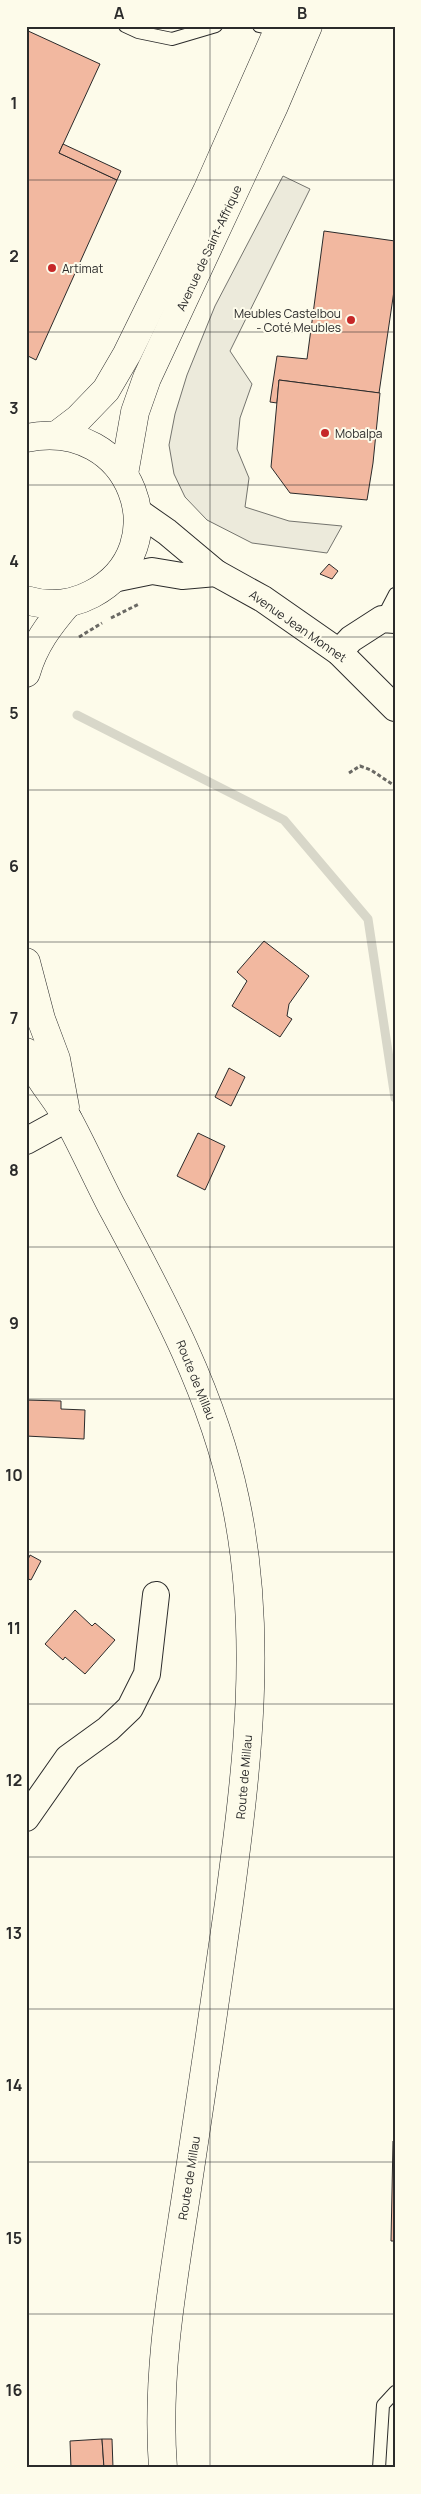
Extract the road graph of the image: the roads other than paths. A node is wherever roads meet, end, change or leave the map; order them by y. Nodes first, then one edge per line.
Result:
1 (125, 26) edge
2 (216, 26) edge
3 (308, 26) edge
4 (272, 28) edge
5 (57, 435) junction
6 (26, 438) edge
7 (124, 474) junction
8 (136, 511) junction
9 (216, 573) junction
10 (113, 579) junction
11 (395, 594) edge
12 (26, 600) edge
13 (68, 603) junction
14 (388, 619) edge
15 (339, 652) junction
16 (26, 673) edge
17 (395, 708) edge
18 (26, 962) edge
19 (26, 1052) edge
20 (68, 1118) junction
21 (26, 1141) edge
22 (156, 1595) dead end
23 (26, 1818) edge
24 (395, 2392) edge
25 (163, 2468) edge
26 (379, 2468) edge

1 - 2 lane
3 - 7 main road, Avenue de Saint-Affrique
4 - 5 main road, Avenue de Saint-Affrique
5 - 6 main road
5 - 7 main road
7 - 8 main road
8 - 9 street, Avenue Jean Monnet
8 - 10 main road
9 - 10 street
9 - 15 street, Avenue Jean Monnet
10 - 13 main road
11 - 14 lane
12 - 13 main road
13 - 16 main road
14 - 15 street
15 - 17 street, Avenue Jean Monnet
18 - 20 main road, Route de Millau
19 - 20 main road, Route de Millau
20 - 21 street
20 - 25 main road, Route de Millau
22 - 23 street
24 - 26 lane

